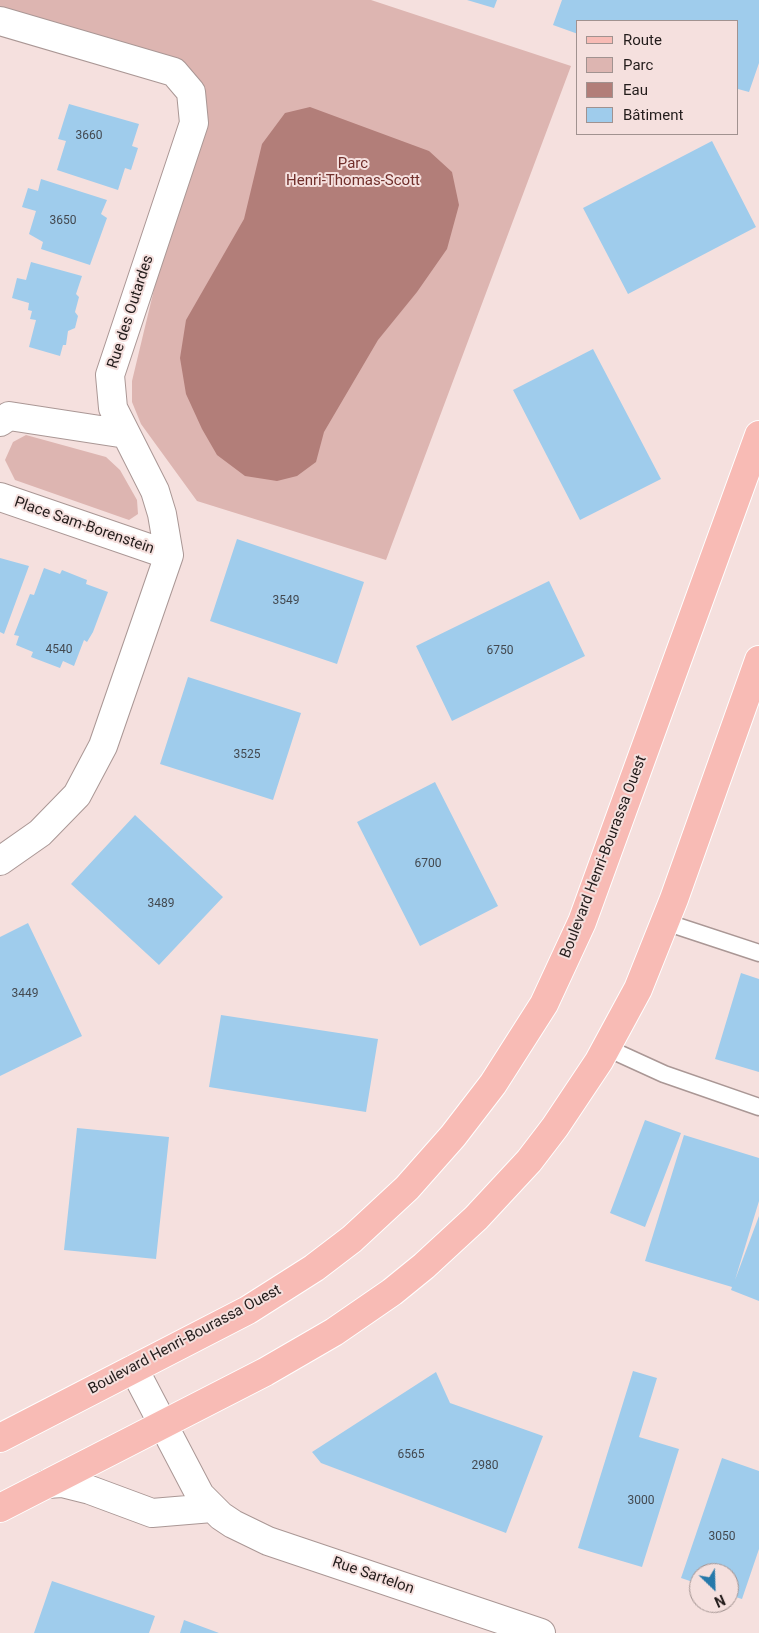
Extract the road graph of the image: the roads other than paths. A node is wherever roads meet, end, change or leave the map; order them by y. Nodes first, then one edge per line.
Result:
1 (0, 21) edge
2 (0, 422) edge
3 (126, 434) junction
4 (759, 435) edge
5 (0, 497) edge
6 (169, 555) junction
7 (759, 660) edge
8 (0, 861) edge
9 (665, 922) junction
10 (759, 953) edge
11 (607, 1048) junction
12 (759, 1107) edge
13 (134, 1369) junction
14 (164, 1425) junction
15 (0, 1438) edge
16 (47, 1484) junction
17 (0, 1508) edge
18 (212, 1508) junction
19 (541, 1633) edge

1 - 3 street, Rue des Outardes
2 - 3 street
3 - 6 street, Rue des Outardes
4 - 13 main road, Boulevard Henri-Bourassa Ouest
5 - 6 street, Place Sam-Borenstein
6 - 8 street, Rue des Outardes
7 - 9 main road
9 - 10 lane
9 - 11 main road
11 - 12 lane
11 - 14 main road
13 - 14 street, Rue Sartelon
13 - 15 main road, Boulevard Henri-Bourassa Ouest
14 - 16 main road
14 - 18 street, Rue Sartelon
16 - 17 main road
16 - 18 street
18 - 19 street, Rue Sartelon

